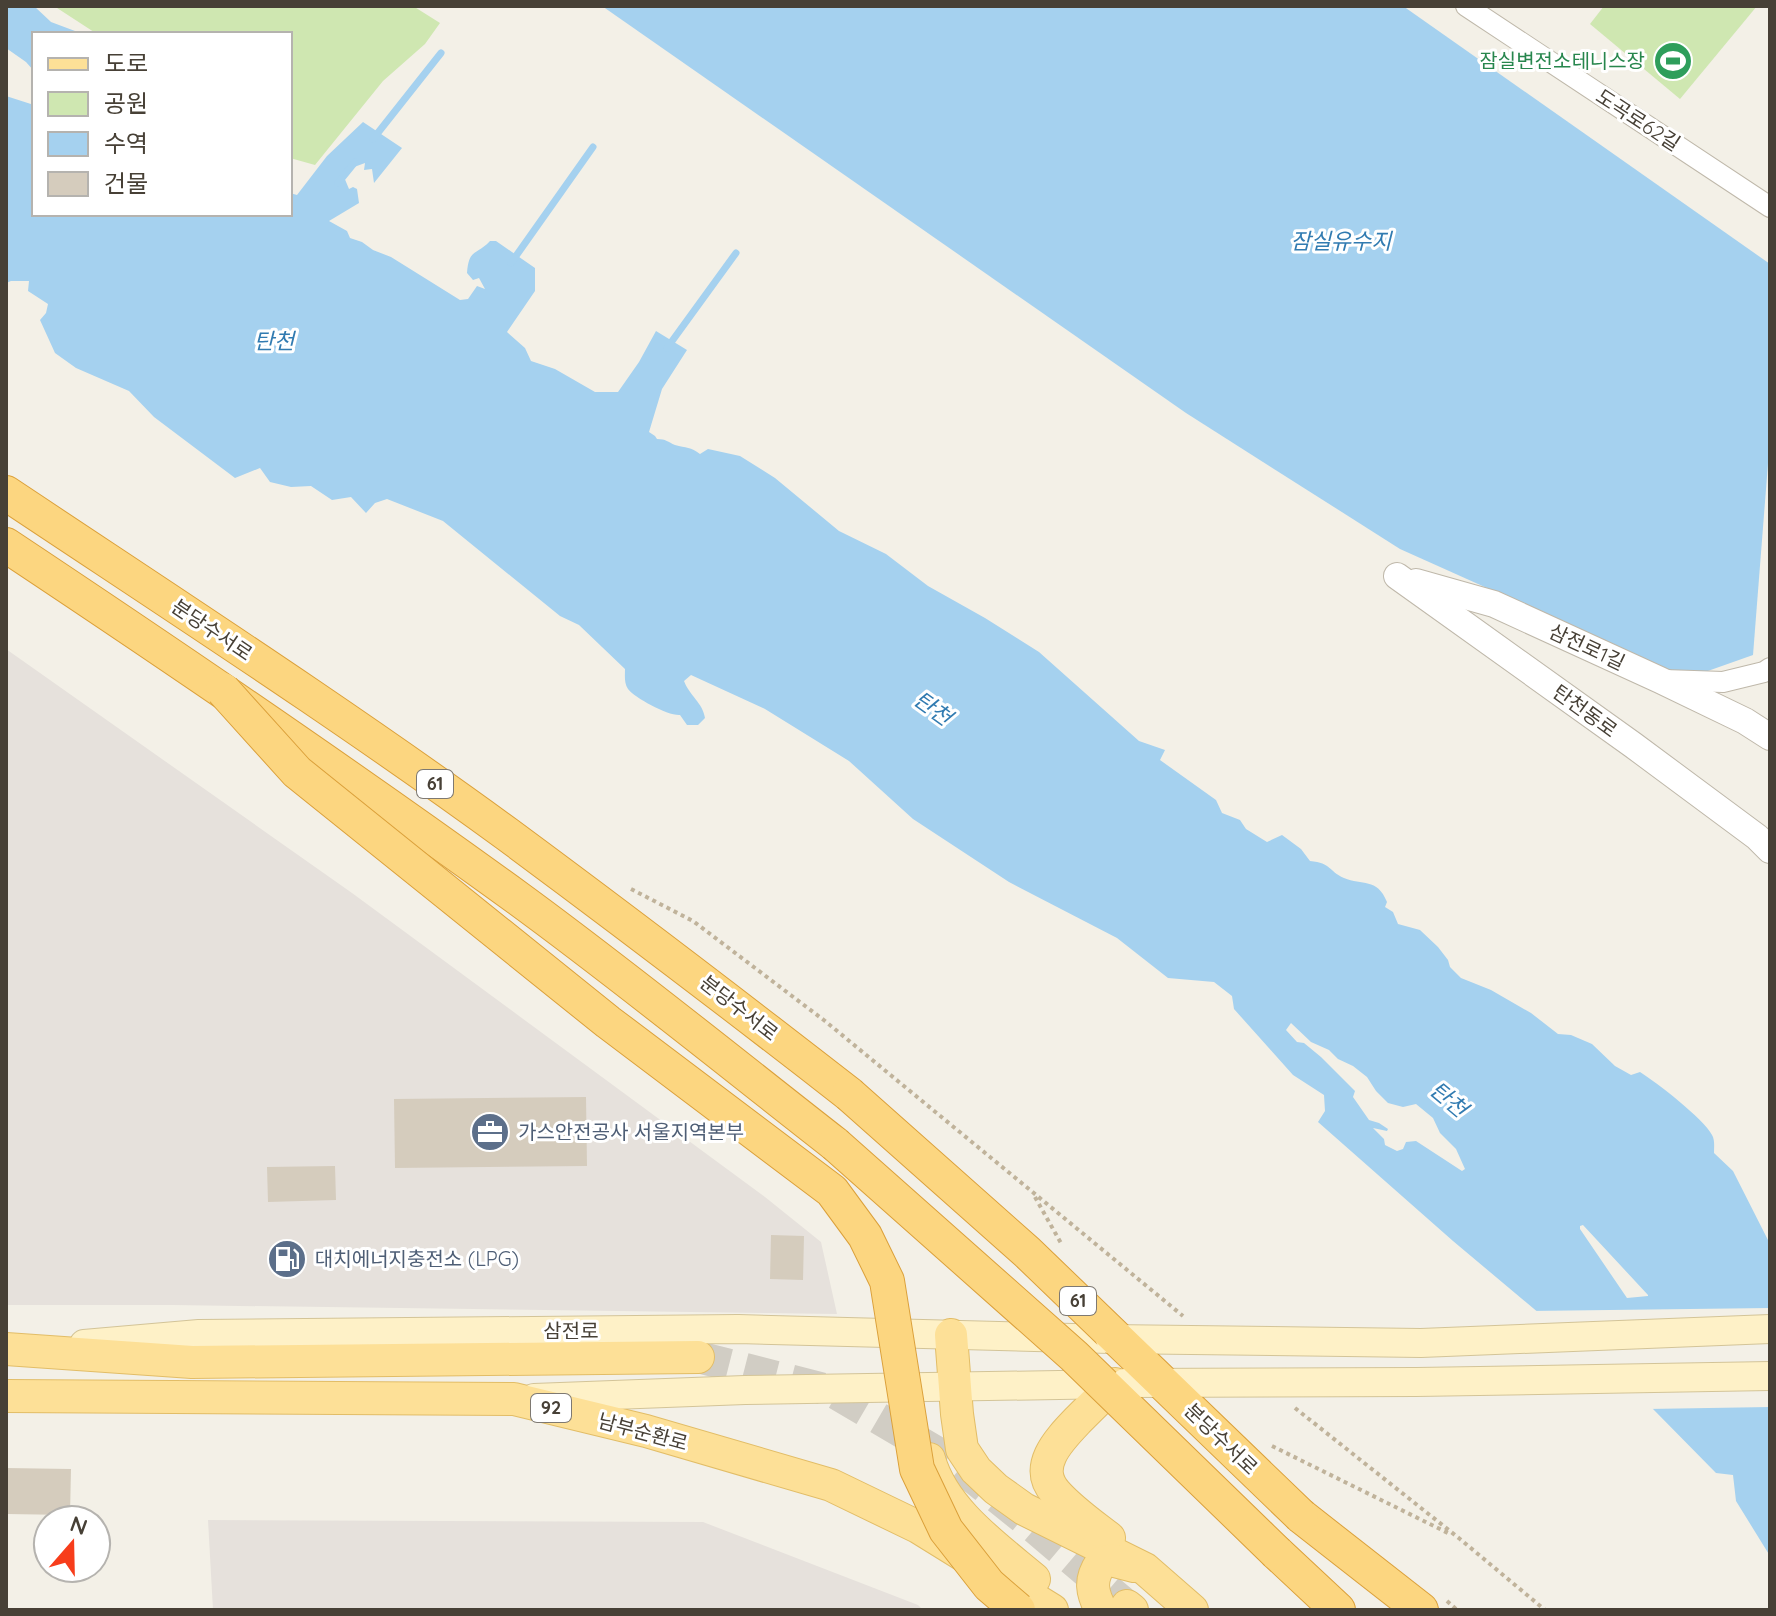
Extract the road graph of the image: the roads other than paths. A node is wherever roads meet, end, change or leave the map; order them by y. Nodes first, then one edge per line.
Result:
1 (1466, 6) edge
2 (1492, 13) edge
3 (1770, 207) edge
4 (6, 493) edge
5 (6, 545) edge
6 (1397, 576) joint
7 (1770, 668) edge
8 (1660, 680) junction
9 (223, 690) junction
10 (1770, 737) edge
11 (1770, 850) edge
12 (1770, 1329) edge
13 (910, 1334) junction
14 (951, 1335) junction
15 (19, 1349) edge
16 (698, 1357) tunnel mouth
17 (1770, 1376) edge
18 (1120, 1384) junction
19 (955, 1386) junction
20 (915, 1387) junction
21 (6, 1396) edge
22 (514, 1399) junction
23 (1301, 1516) junction
24 (1145, 1569) junction
25 (1120, 1609) edge
26 (1018, 1610) edge
27 (1052, 1610) edge
28 (1072, 1610) edge
29 (1192, 1610) edge
30 (1338, 1610) edge
31 (1401, 1610) edge
32 (1421, 1610) edge

1 - 2 street, 도곡로62길
2 - 3 street, 도곡로62길
4 - 23 highway, 분당수서로 / 61, bridge
5 - 9 highway, 61
6 - 8 street, 삼전로1길
6 - 11 street, 탄천동로
7 - 8 street
8 - 10 street, 삼전로1길
9 - 26 highway, bridge
9 - 30 highway, 61, bridge
12 - 14 main road, 삼전로, bridge
13 - 14 main road, 삼전로
13 - 15 main road, 삼전로
13 - 20 main road
14 - 19 main road
15 - 16 main road
17 - 18 main road, bridge
18 - 19 main road
18 - 24 main road
19 - 20 main road
19 - 24 main road
20 - 22 main road
20 - 28 main road
21 - 22 main road, 남부순환로 / 92
22 - 27 main road, 남부순환로 / 92
23 - 31 highway, 분당수서로 / 61
23 - 32 highway
24 - 25 main road
24 - 29 main road

